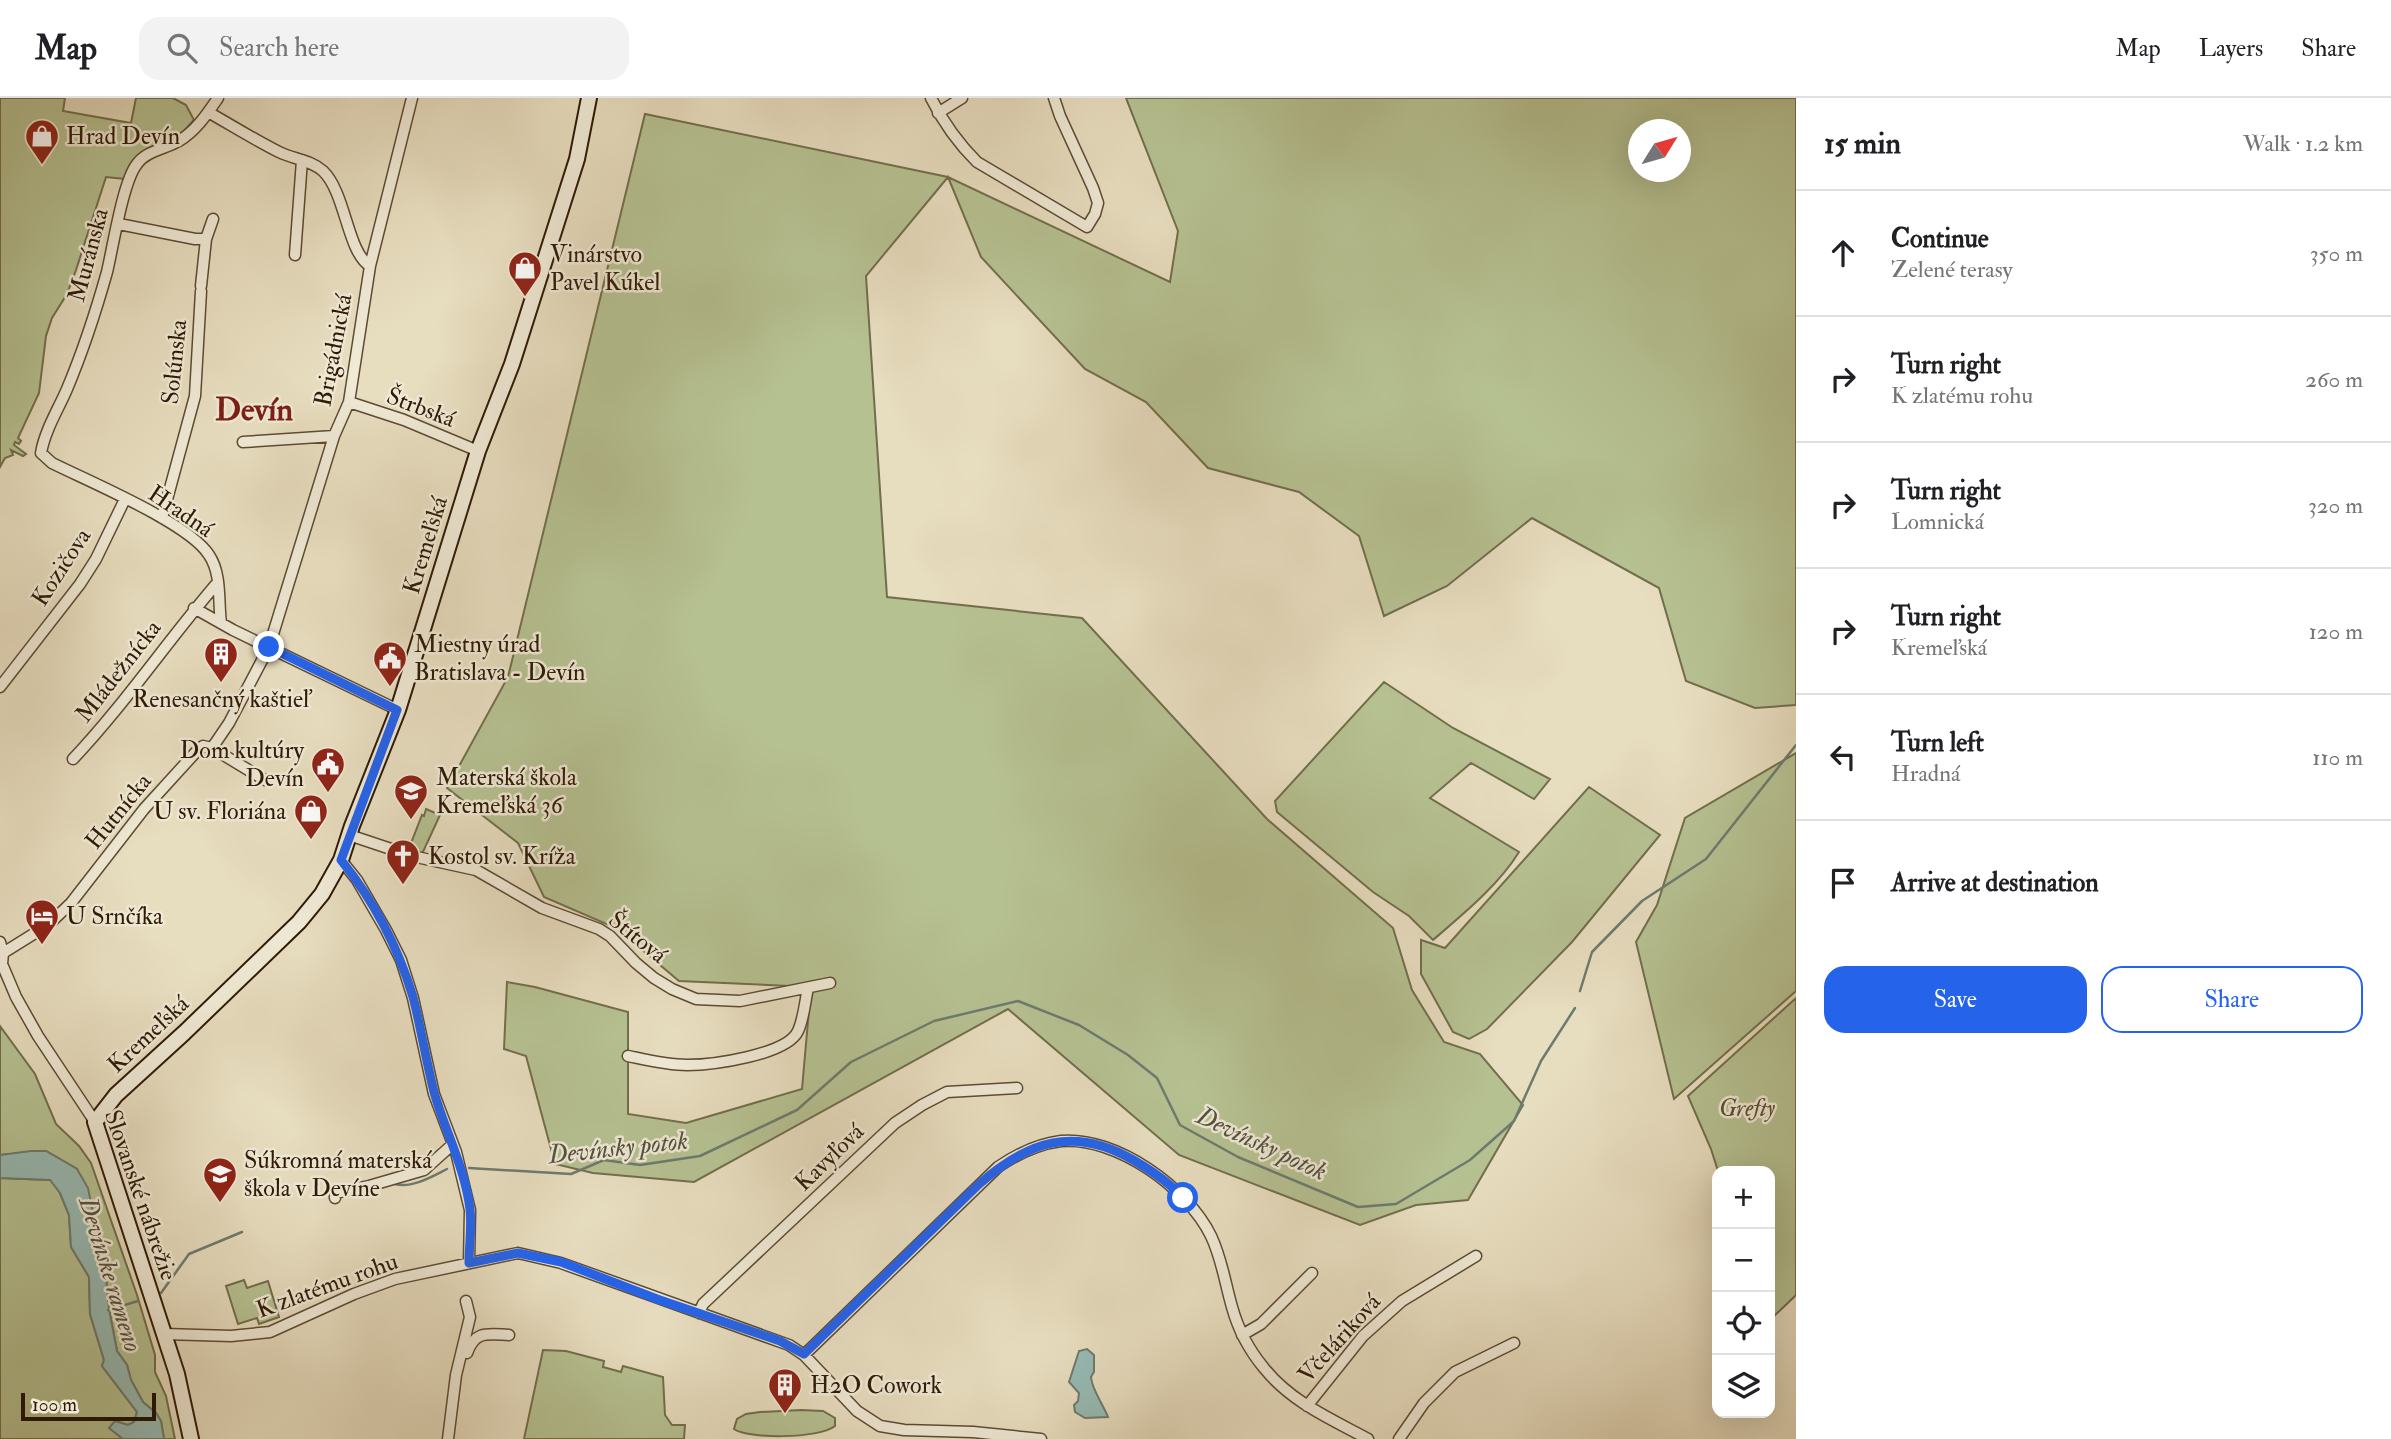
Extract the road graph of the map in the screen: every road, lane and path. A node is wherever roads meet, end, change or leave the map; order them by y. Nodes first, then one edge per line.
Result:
1 (218, 98) edge
2 (412, 98) edge
3 (589, 98) edge
4 (931, 98) edge
5 (962, 98) edge
6 (1054, 98) edge
7 (208, 112) junction
8 (938, 113) junction
9 (302, 160) junction
10 (213, 219) dead end
11 (119, 224) junction
12 (206, 239) junction
13 (295, 255) dead end
14 (370, 266) junction
15 (349, 402) junction
16 (334, 436) junction
17 (243, 442) dead end
18 (478, 451) junction
19 (43, 456) joint
20 (125, 499) junction
21 (162, 518) junction
22 (218, 582) junction
23 (194, 608) junction
24 (221, 623) junction
25 (269, 647) junction
26 (0, 687) edge
27 (397, 710) junction
28 (212, 748) junction
29 (73, 759) dead end
30 (265, 780) dead end
31 (349, 835) junction
32 (341, 860) junction
33 (0, 942) edge
34 (3, 953) junction
35 (830, 983) dead end
36 (808, 988) junction
37 (628, 1056) dead end
38 (1017, 1088) dead end
39 (95, 1122) junction
40 (453, 1144) junction
41 (335, 1198) dead end
42 (1476, 1256) dead end
43 (469, 1263) junction
44 (1312, 1273) dead end
45 (466, 1301) dead end
46 (699, 1313) junction
47 (164, 1334) junction
48 (509, 1335) dead end
49 (1242, 1335) junction
50 (1514, 1343) dead end
51 (804, 1354) junction
52 (456, 1375) junction
53 (1307, 1406) junction
54 (191, 1439) edge
55 (448, 1439) edge
56 (1041, 1439) edge
57 (1368, 1439) edge
58 (1399, 1439) edge

1 - 7 street, Muránska
2 - 14 street, Brigádnická
3 - 18 street, Kremeľská
4 - 8 street
5 - 8 street
6 - 8 street
7 - 9 street
7 - 11 street, Muránska
9 - 13 street
9 - 14 street
10 - 12 street, Solúnska
11 - 12 street
11 - 19 street, Muránska
12 - 21 street, Solúnska
14 - 15 street, Brigádnická
15 - 16 street, Brigádnická
15 - 18 street, Štrbská
16 - 17 street
16 - 25 street, Brigádnická
18 - 27 street, Kremeľská
19 - 20 street, Hradná
20 - 21 street, Hradná
20 - 26 street, Kozičova
21 - 22 street, Hradná
22 - 23 street, Mládežnícka
22 - 24 street, Hradná
23 - 24 street, Mládežnícka
23 - 29 street, Mládežnícka
24 - 25 street
25 - 27 street
25 - 28 street, Hutnícka
27 - 31 street, Kremeľská
28 - 30 street
28 - 34 street, Hutnícka
31 - 32 street, Kremeľská
31 - 36 street, Štítová
32 - 39 street, Kremeľská
32 - 40 street
33 - 34 street, Slovanské nábrežie
34 - 39 street, Slovanské nábrežie
35 - 36 street, Štítová
36 - 37 street
38 - 46 street, Kavyľová
39 - 47 street, Slovanské nábrežie
40 - 41 street
40 - 43 street
42 - 53 street, Včeláriková
43 - 46 street, K zlatému rohu
43 - 47 street, K zlatému rohu
44 - 49 street
45 - 52 street
46 - 51 street, K zlatému rohu
47 - 54 street, Slovanské nábrežie
48 - 52 street
49 - 51 street
49 - 53 street
50 - 58 street
51 - 56 street, K zlatému rohu
52 - 55 street
53 - 57 street

